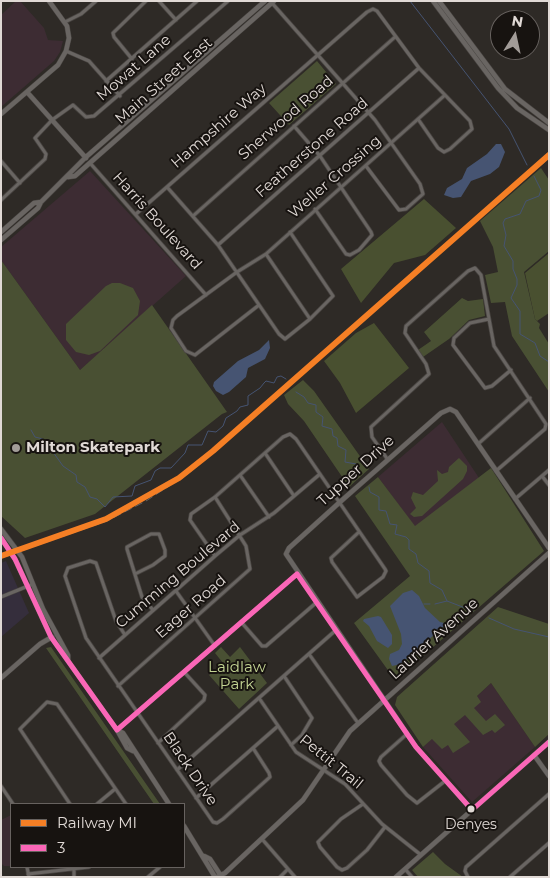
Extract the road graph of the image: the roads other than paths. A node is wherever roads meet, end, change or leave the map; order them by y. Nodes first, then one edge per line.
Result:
1 (49, 1) edge
2 (96, 1) edge
3 (146, 1) edge
4 (159, 1) edge
5 (197, 1) edge
6 (228, 1) edge
7 (265, 1) edge
8 (433, 1) edge
9 (438, 1) edge
10 (272, 2) edge
11 (176, 20) junction
12 (65, 22) junction
13 (395, 37) junction
14 (66, 52) junction
15 (317, 55) junction
16 (132, 59) junction
17 (419, 68) junction
18 (106, 81) junction
19 (342, 84) junction
20 (27, 92) junction
21 (445, 95) junction
22 (120, 96) junction
23 (369, 113) junction
24 (1, 114) edge
25 (418, 119) junction
26 (52, 120) junction
27 (549, 123) edge
28 (294, 126) junction
29 (549, 130) edge
30 (392, 143) junction
31 (320, 156) junction
32 (86, 158) junction
33 (1, 161) edge
34 (90, 163) junction
35 (366, 166) junction
36 (68, 177) junction
37 (20, 183) junction
38 (341, 186) junction
39 (167, 187) junction
40 (1, 200) edge
41 (41, 202) junction
42 (315, 209) junction
43 (136, 214) junction
44 (193, 216) junction
45 (1, 232) edge
46 (290, 232) junction
47 (1, 240) edge
48 (218, 245) junction
49 (266, 254) junction
50 (237, 272) junction
51 (206, 295) junction
52 (259, 305) junction
53 (310, 319) junction
54 (488, 319) junction
55 (511, 370) junction
56 (530, 398) junction
57 (478, 444) junction
58 (266, 453) junction
59 (388, 460) junction
60 (549, 470) edge
61 (496, 471) junction
62 (320, 474) junction
63 (240, 475) junction
64 (542, 476) junction
65 (549, 485) edge
66 (294, 496) junction
67 (215, 497) junction
68 (515, 499) junction
69 (340, 502) junction
70 (269, 517) junction
71 (1, 529) edge
72 (360, 532) junction
73 (240, 535) junction
74 (1, 538) edge
75 (549, 548) edge
76 (549, 553) edge
77 (214, 556) junction
78 (135, 574) junction
79 (297, 574) junction
80 (33, 584) junction
81 (26, 586) junction
82 (176, 591) junction
83 (1, 597) edge
84 (317, 602) junction
85 (153, 610) junction
86 (195, 618) junction
87 (242, 623) junction
88 (336, 630) junction
89 (56, 635) junction
90 (125, 635) junction
91 (50, 638) junction
92 (215, 646) junction
93 (309, 654) junction
94 (99, 658) junction
95 (68, 660) junction
96 (185, 673) junction
97 (284, 676) junction
98 (1, 678) edge
99 (118, 686) junction
100 (259, 698) junction
101 (384, 700) junction
102 (138, 714) junction
103 (358, 724) junction
104 (278, 726) junction
105 (117, 730) junction
106 (407, 734) junction
107 (158, 742) junction
108 (549, 742) edge
109 (291, 745) junction
110 (253, 748) junction
111 (534, 755) junction
112 (177, 770) junction
113 (324, 770) junction
114 (549, 776) edge
115 (445, 781) junction
116 (1, 786) edge
117 (115, 789) junction
118 (549, 794) edge
119 (196, 798) junction
120 (12, 803) edge
121 (69, 803) edge
122 (98, 803) edge
123 (125, 803) edge
124 (168, 803) edge
125 (364, 804) junction
126 (472, 810) junction
127 (385, 827) junction
128 (185, 828) edge
129 (262, 838) junction
130 (549, 843) edge
131 (421, 855) junction
132 (84, 868) edge
133 (159, 868) edge
134 (288, 869) junction
135 (405, 869) junction
136 (74, 870) junction
137 (28, 876) edge
138 (218, 876) edge
139 (74, 877) edge
140 (148, 877) edge
141 (280, 877) edge
142 (295, 877) edge
143 (396, 877) edge
144 (412, 877) edge
145 (468, 877) edge
146 (510, 877) edge

1 - 12 street
2 - 12 street
3 - 16 street
4 - 11 street
5 - 11 street
6 - 22 street, Mowat Lane
7 - 32 street, Main Street East
8 - 29 street
9 - 27 street
10 - 15 street
10 - 34 street, Main Street East
11 - 16 street
12 - 14 street
13 - 15 street, Hampshire Way
13 - 17 street
13 - 19 street, Sherwood Road
14 - 18 street
14 - 20 street
15 - 19 street
15 - 39 street, Hampshire Way
16 - 18 street
17 - 21 street
17 - 23 street, Featherstone Road
18 - 22 street
19 - 23 street
19 - 28 street, Sherwood Road
20 - 24 street
20 - 26 street
21 - 25 street, Weller Crossing
21 - 25 street
22 - 26 street, Mowat Lane
23 - 30 street
23 - 31 street, Featherstone Road
25 - 30 street, Weller Crossing
26 - 32 street
26 - 37 street
28 - 31 street
28 - 44 street, Sherwood Road
30 - 35 street, Weller Crossing
30 - 35 street
31 - 38 street
31 - 48 street, Featherstone Road
32 - 34 street
32 - 36 street, Main Street East
33 - 37 street
34 - 36 street, Main Street East
34 - 43 street, Harris Boulevard
35 - 38 street, Weller Crossing
36 - 41 street, Main Street East
37 - 40 street
38 - 42 street, Weller Crossing
38 - 42 street
39 - 43 street, Hampshire Way
39 - 44 street
41 - 45 street, Main Street East
41 - 47 street, Main Street East
42 - 46 street, Weller Crossing
43 - 51 street, Harris Boulevard
44 - 48 street
46 - 49 street, Weller Crossing
46 - 53 street
48 - 50 street
49 - 50 street, Weller Crossing
49 - 53 street
50 - 51 street, Weller Crossing
50 - 52 street
51 - 52 street, Weller Crossing
52 - 53 street
54 - 55 street
54 - 55 street
54 - 59 street
55 - 56 street
56 - 57 street
56 - 61 street
57 - 59 street, Tupper Drive
57 - 61 street, Tupper Drive
58 - 62 street
58 - 63 street
58 - 66 street
59 - 69 street, Tupper Drive
60 - 64 street
61 - 68 street, Tupper Drive
62 - 66 street, Cumming Boulevard
62 - 69 street
63 - 67 street
63 - 70 street
64 - 65 street
64 - 68 street
66 - 70 street, Cumming Boulevard
67 - 73 street
67 - 77 street
68 - 75 street, Tupper Drive
69 - 72 street
69 - 79 street, Tupper Drive
70 - 73 street, Cumming Boulevard
71 - 80 street
72 - 72 street
73 - 77 street, Cumming Boulevard
73 - 86 street, Eager Road
74 - 81 street
76 - 101 street, Laurier Avenue
77 - 82 street, Cumming Boulevard
78 - 78 street
78 - 85 street
79 - 84 street, Tupper Drive
79 - 87 street
80 - 81 street
80 - 89 street
81 - 83 street
81 - 91 street
82 - 85 street, Cumming Boulevard
82 - 86 street
84 - 87 street
84 - 88 street, Tupper Drive
85 - 90 street, Cumming Boulevard
86 - 92 street
86 - 99 street, Eager Road
87 - 92 street
88 - 93 street
88 - 101 street, Tupper Drive
89 - 91 street
89 - 95 street
90 - 94 street, Cumming Boulevard
90 - 94 street, Black Drive
91 - 95 street
91 - 98 street
92 - 96 street
93 - 97 street
93 - 103 street
94 - 99 street, Black Drive
95 - 105 street
96 - 102 street
96 - 107 street
97 - 100 street
97 - 109 street
99 - 102 street, Black Drive
100 - 104 street, Pettit Trail
100 - 112 street
101 - 103 street, Laurier Avenue
101 - 106 street, Tupper Drive
102 - 105 street
102 - 107 street, Black Drive
103 - 113 street, Laurier Avenue
104 - 109 street, Pettit Trail
104 - 110 street
105 - 124 street
106 - 115 street, Tupper Drive
106 - 115 street
107 - 112 street, Black Drive
108 - 111 street
109 - 113 street, Pettit Trail
110 - 119 street
110 - 119 street, Black Drive
111 - 114 street
111 - 126 street
112 - 119 street, Black Drive
113 - 125 street, Pettit Trail
113 - 129 street, Laurier Avenue
115 - 126 street, Tupper Drive
116 - 120 street
117 - 121 street
117 - 122 street
117 - 123 street
118 - 145 street
125 - 127 street, Pettit Trail
125 - 127 street
126 - 131 street
127 - 131 street, Pettit Trail
128 - 138 street
129 - 134 street
129 - 138 street, Laurier Avenue
130 - 146 street
131 - 135 street
132 - 136 street
133 - 140 street
134 - 141 street
134 - 142 street
135 - 143 street
135 - 144 street
136 - 137 street
136 - 139 street

